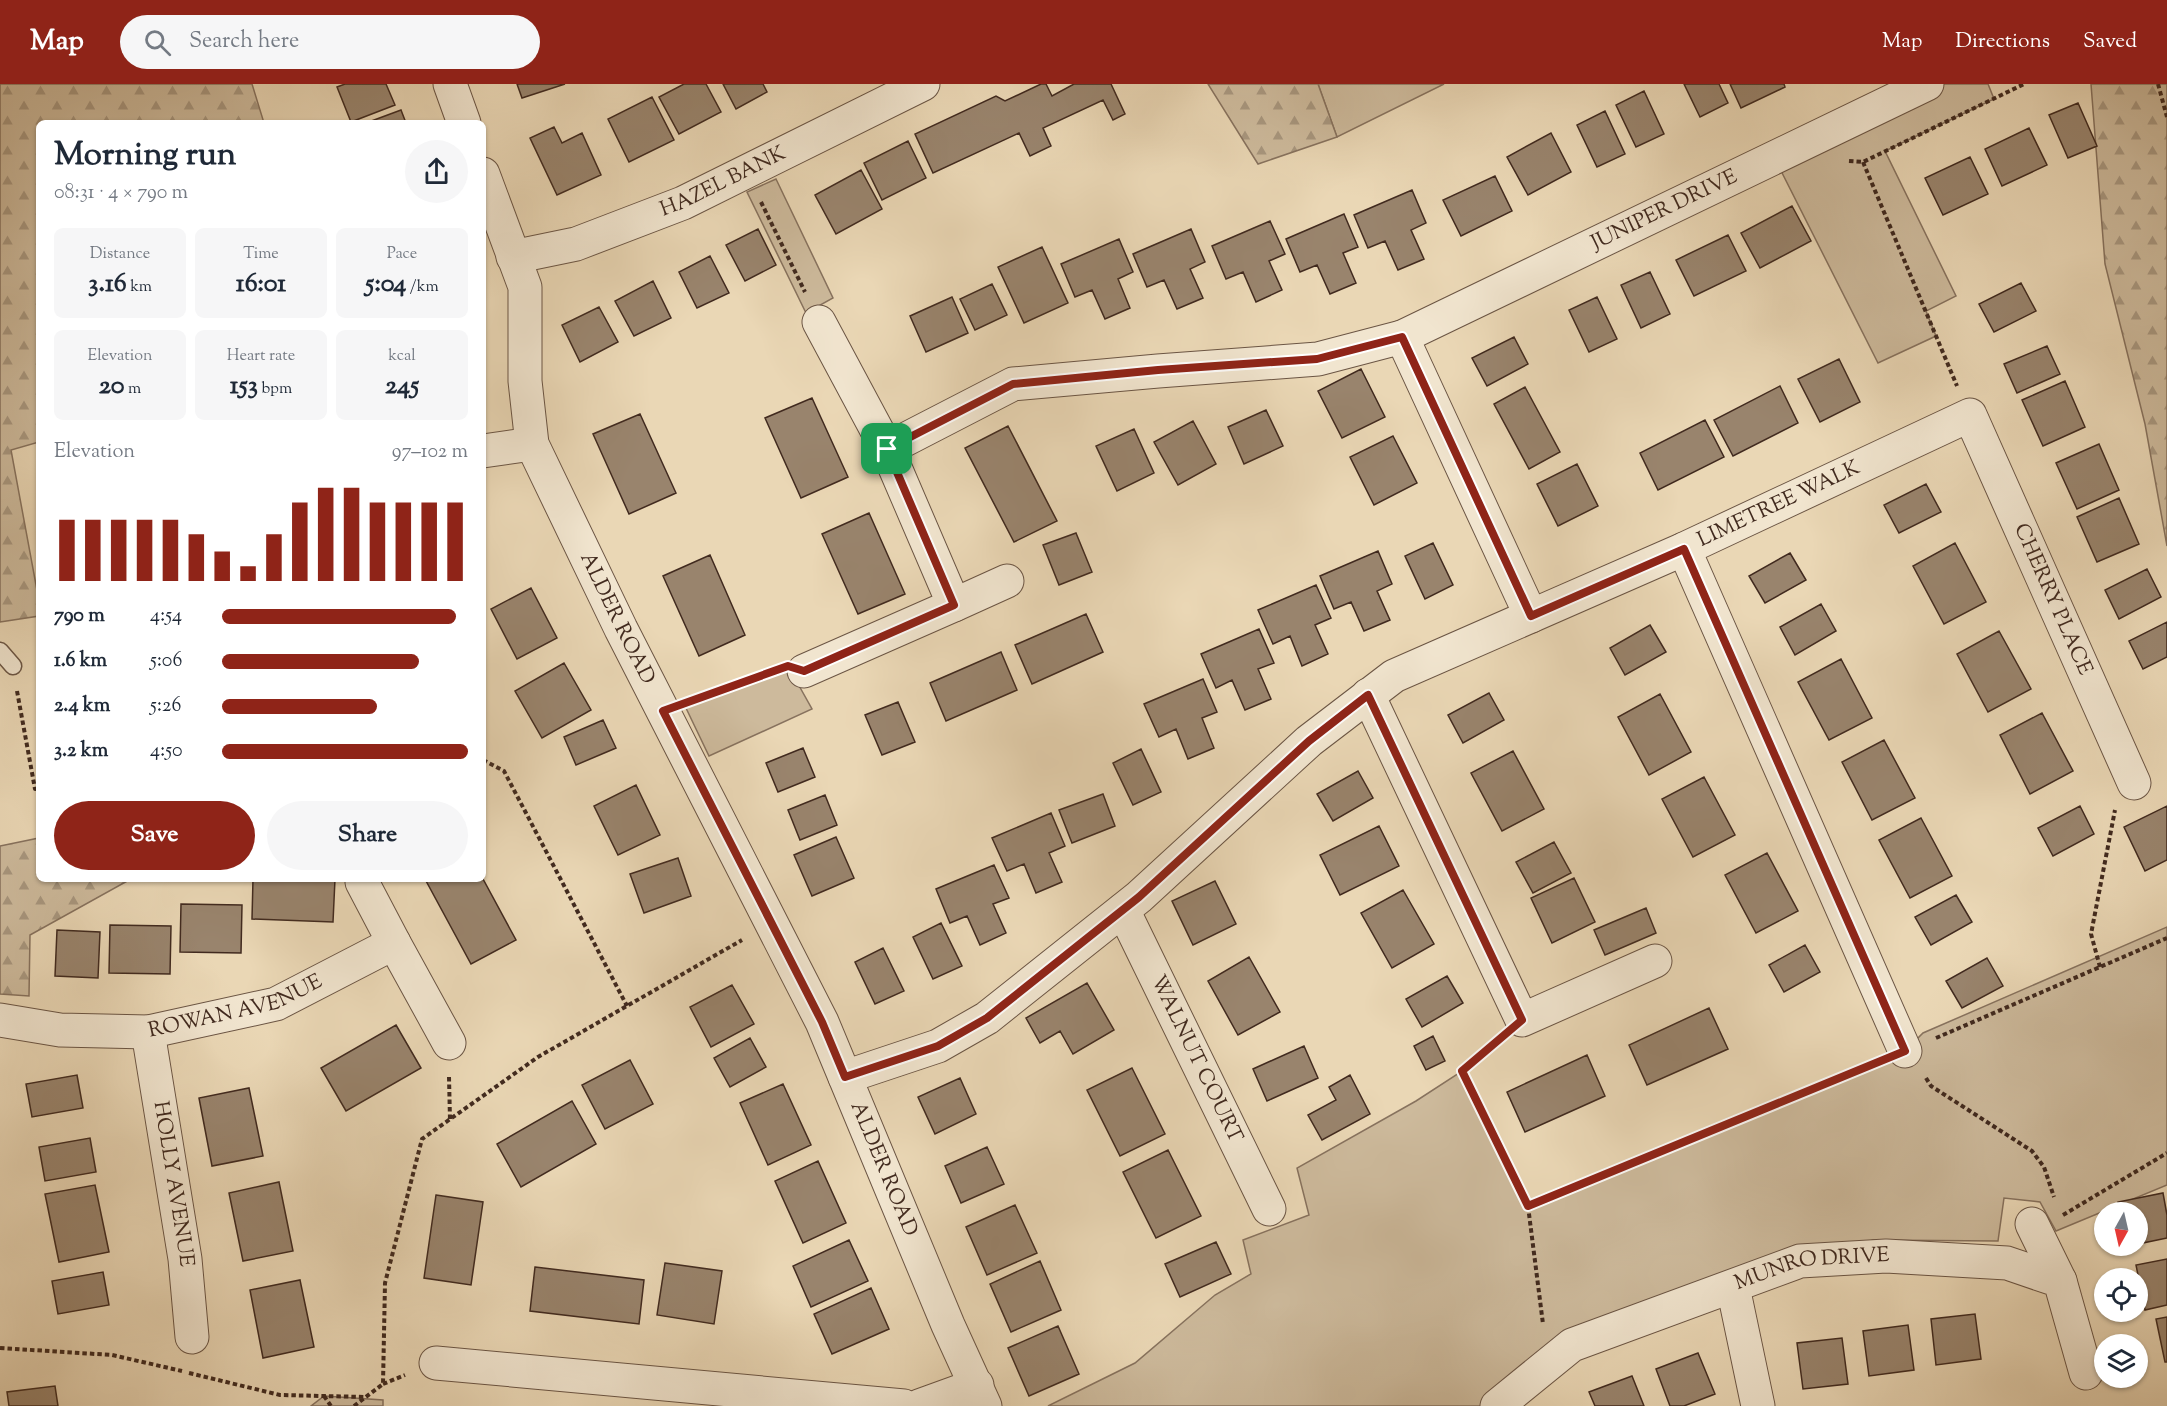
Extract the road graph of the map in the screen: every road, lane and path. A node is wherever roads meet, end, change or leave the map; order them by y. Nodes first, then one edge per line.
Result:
1 (450, 84) edge
2 (923, 84) edge
3 (1927, 84) edge
4 (2158, 84) edge
5 (2167, 117) edge
6 (463, 120) edge
7 (1863, 162) dead end
8 (747, 172) junction
9 (486, 182) edge
10 (513, 257) junction
11 (819, 322) joint
12 (1402, 337) junction
13 (1970, 415) junction
14 (532, 444) junction
15 (887, 449) junction
16 (486, 451) edge
17 (1684, 549) junction
18 (1007, 581) dead end
19 (954, 605) junction
20 (1531, 616) junction
21 (0, 651) edge
22 (13, 666) joint
23 (804, 671) joint
24 (1368, 695) junction
25 (663, 711) junction
26 (486, 762) edge
27 (2134, 783) joint
28 (36, 789) edge
29 (362, 882) dead end
30 (1123, 910) junction
31 (772, 923) junction
32 (2167, 938) edge
33 (394, 944) junction
34 (1655, 961) dead end
35 (2100, 967) junction
36 (627, 1006) junction
37 (0, 1020) edge
38 (1522, 1020) junction
39 (148, 1032) junction
40 (449, 1043) joint
41 (1905, 1051) junction
42 (845, 1077) junction
43 (450, 1120) junction
44 (2167, 1153) edge
45 (1528, 1206) junction
46 (1269, 1209) dead end
47 (2046, 1220) junction
48 (2060, 1281) junction
49 (1732, 1287) junction
50 (192, 1337) dead end
51 (436, 1364) dead end
52 (1548, 1364) junction
53 (2086, 1373) dead end
54 (324, 1396) dead end
55 (981, 1396) edge
56 (331, 1406) edge
57 (354, 1406) edge
58 (904, 1406) edge
59 (919, 1406) edge
60 (1497, 1406) edge
61 (1758, 1406) edge

1 - 6 street
2 - 8 street, HAZEL BANK
3 - 12 street, JUNIPER DRIVE
4 - 5 path
7 - 13 path
8 - 10 street, HAZEL BANK
8 - 11 path
9 - 10 street, ALDER ROAD
10 - 14 street, ALDER ROAD
11 - 15 street
12 - 15 street, JUNIPER DRIVE
12 - 20 street
13 - 17 street, LIMETREE WALK
13 - 27 street, CHERRY PLACE
14 - 16 street
14 - 25 street, ALDER ROAD
15 - 19 street
17 - 20 street, LIMETREE WALK
17 - 41 street
18 - 19 street
19 - 23 street
20 - 24 street, LIMETREE WALK
21 - 22 lane
22 - 28 path
23 - 25 path
24 - 30 street, LIMETREE WALK
24 - 38 street
25 - 31 street, ALDER ROAD
26 - 36 path
27 - 35 path
29 - 33 street
30 - 42 street, LIMETREE WALK
30 - 46 street, WALNUT COURT
31 - 36 path
31 - 42 street, ALDER ROAD
32 - 35 path
33 - 39 street, ROWAN AVENUE
33 - 40 street
34 - 38 street
35 - 41 path
36 - 43 path
37 - 39 street, ROWAN AVENUE
38 - 45 path
39 - 50 street, HOLLY AVENUE
40 - 43 path
41 - 45 path
41 - 47 path
42 - 55 street, ALDER ROAD
43 - 57 path
44 - 47 path
45 - 52 path
47 - 48 street
48 - 49 street, MUNRO DRIVE
48 - 53 street
49 - 52 street, MUNRO DRIVE
49 - 61 street
51 - 58 street
52 - 60 street, MUNRO DRIVE
54 - 56 path
55 - 59 street

